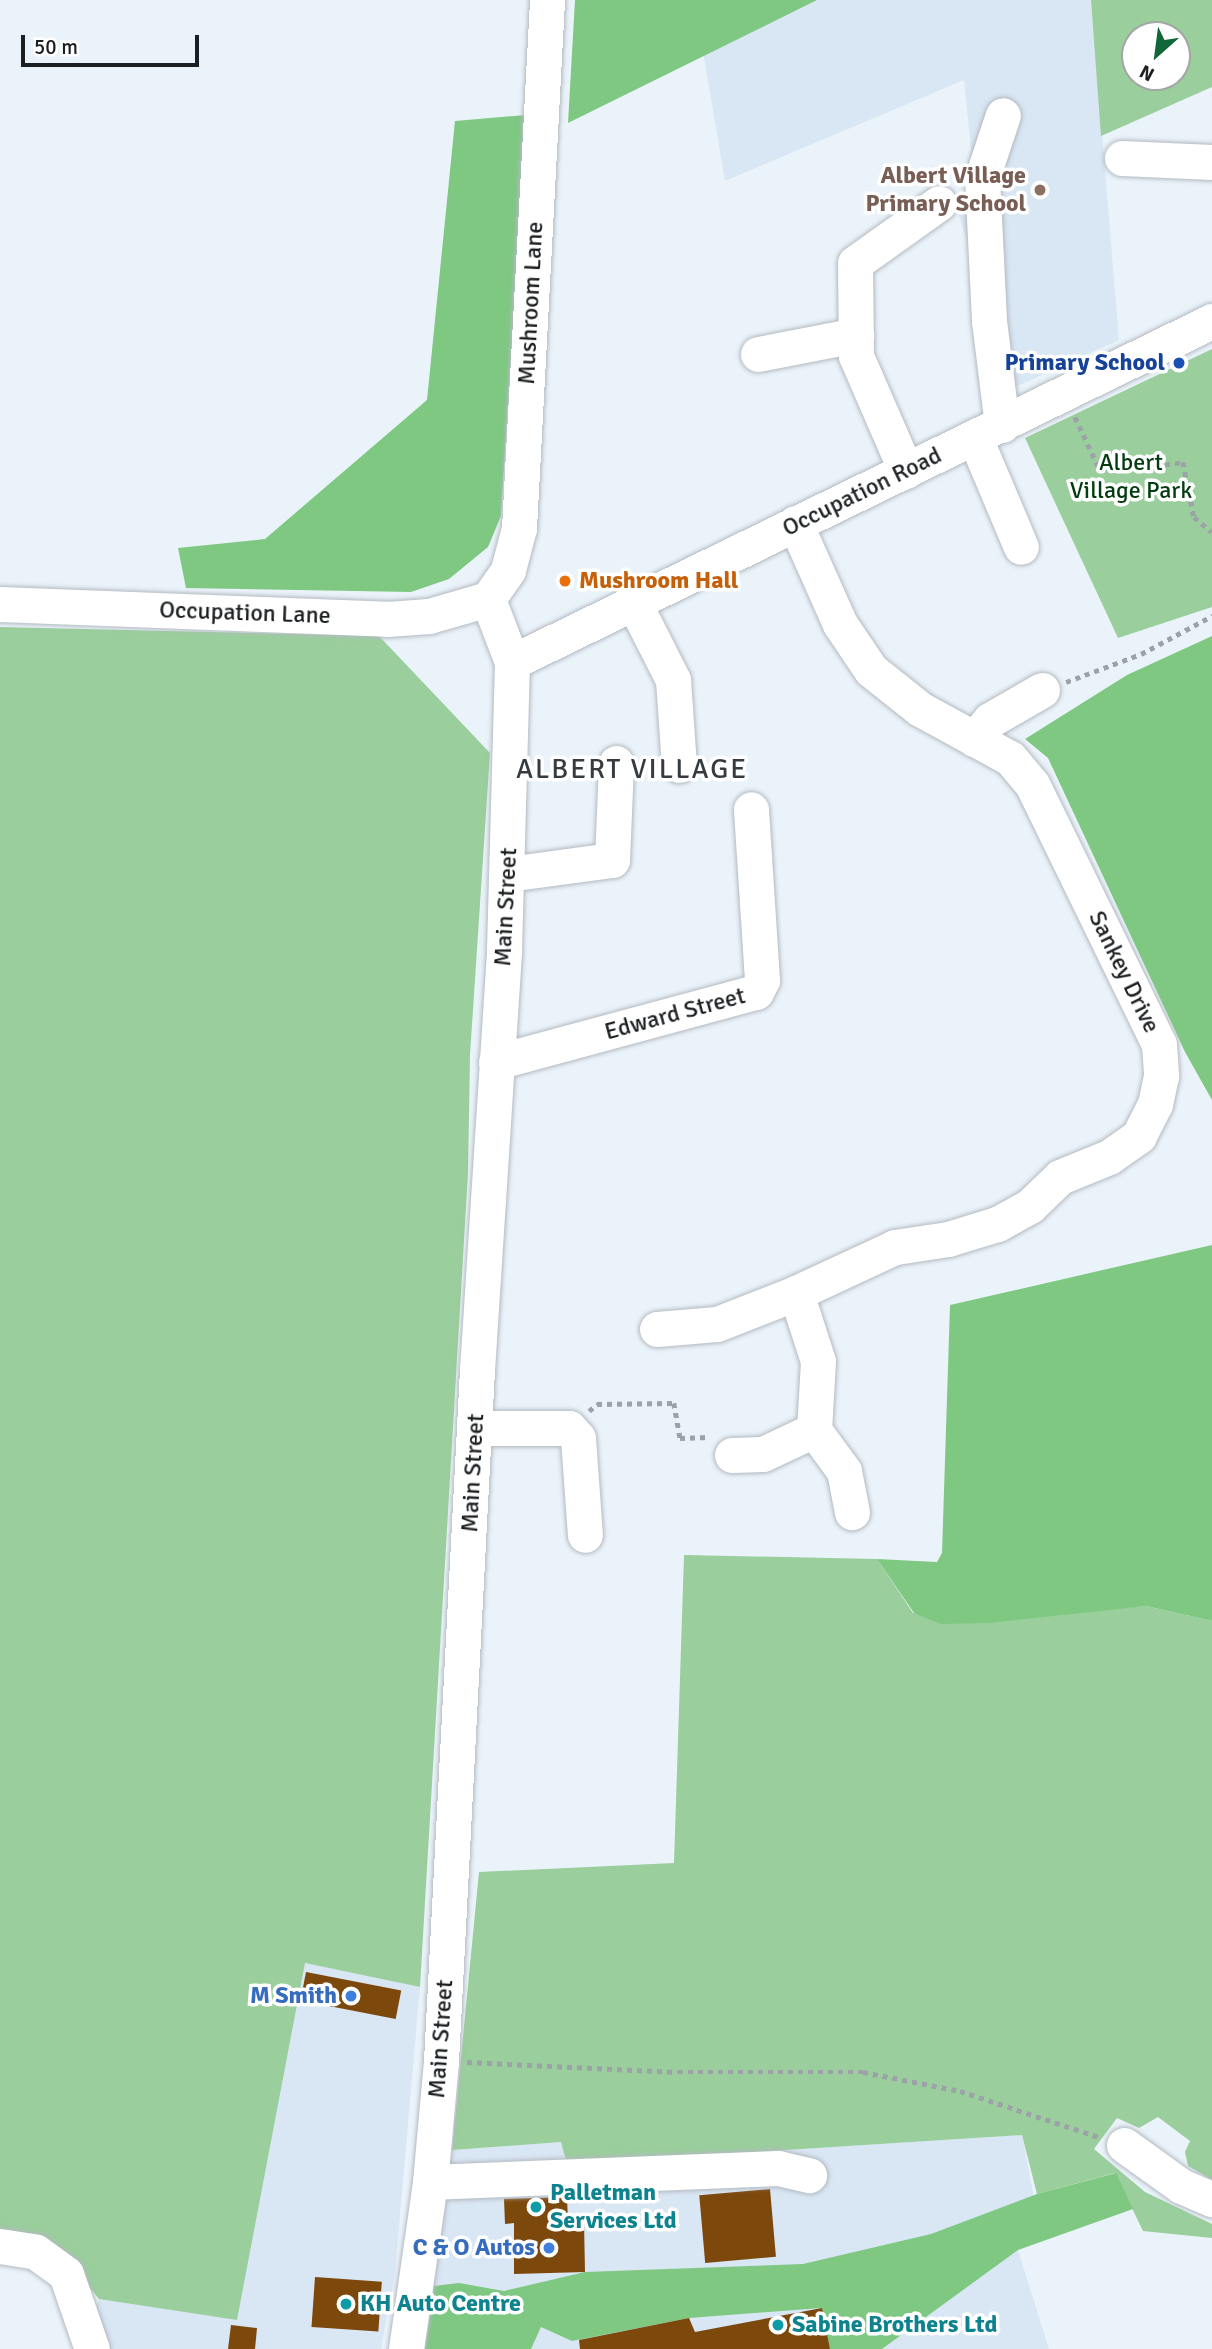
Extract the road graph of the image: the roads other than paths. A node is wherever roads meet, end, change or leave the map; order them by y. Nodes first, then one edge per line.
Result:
1 (547, 0) edge
2 (1003, 115) dead end
3 (1122, 158) dead end
4 (1212, 162) edge
5 (939, 203) dead end
6 (1212, 321) edge
7 (856, 335) junction
8 (758, 354) dead end
9 (988, 432) junction
10 (906, 471) junction
11 (795, 523) junction
12 (1021, 547) dead end
13 (488, 599) junction
14 (633, 601) junction
15 (0, 604) edge
16 (512, 662) junction
17 (1042, 690) road end
18 (974, 738) junction
19 (616, 763) dead end
20 (679, 765) dead end
21 (751, 809) dead end
22 (508, 874) junction
23 (496, 1062) junction
24 (796, 1293) junction
25 (657, 1329) dead end
26 (475, 1428) junction
27 (814, 1430) junction
28 (732, 1455) road end
29 (852, 1512) dead end
30 (585, 1535) dead end
31 (1124, 2145) road end
32 (809, 2175) dead end
33 (430, 2182) junction
34 (1212, 2199) edge
35 (0, 2246) edge
36 (92, 2349) edge
37 (406, 2349) edge

1 - 13 street, Mushroom Lane
2 - 9 street
3 - 4 street
5 - 7 street
6 - 9 street, Occupation Road
7 - 8 street
7 - 10 street
9 - 10 street, Occupation Road
9 - 12 street
10 - 11 street, Occupation Road
11 - 14 street, Occupation Road
11 - 18 street, Sankey Drive
13 - 15 street, Occupation Lane
13 - 16 street, Main Street
14 - 16 street, Occupation Road
14 - 20 street
16 - 22 street, Main Street
17 - 18 street
18 - 24 street, Sankey Drive
19 - 22 street
21 - 23 street, Edward Street
22 - 23 street, Main Street
23 - 26 street, Main Street
24 - 25 street, Sankey Drive
24 - 27 street
26 - 30 street
26 - 33 street, Main Street
27 - 28 street
27 - 29 street
31 - 34 street
32 - 33 street
33 - 37 street, Main Street
35 - 36 street

